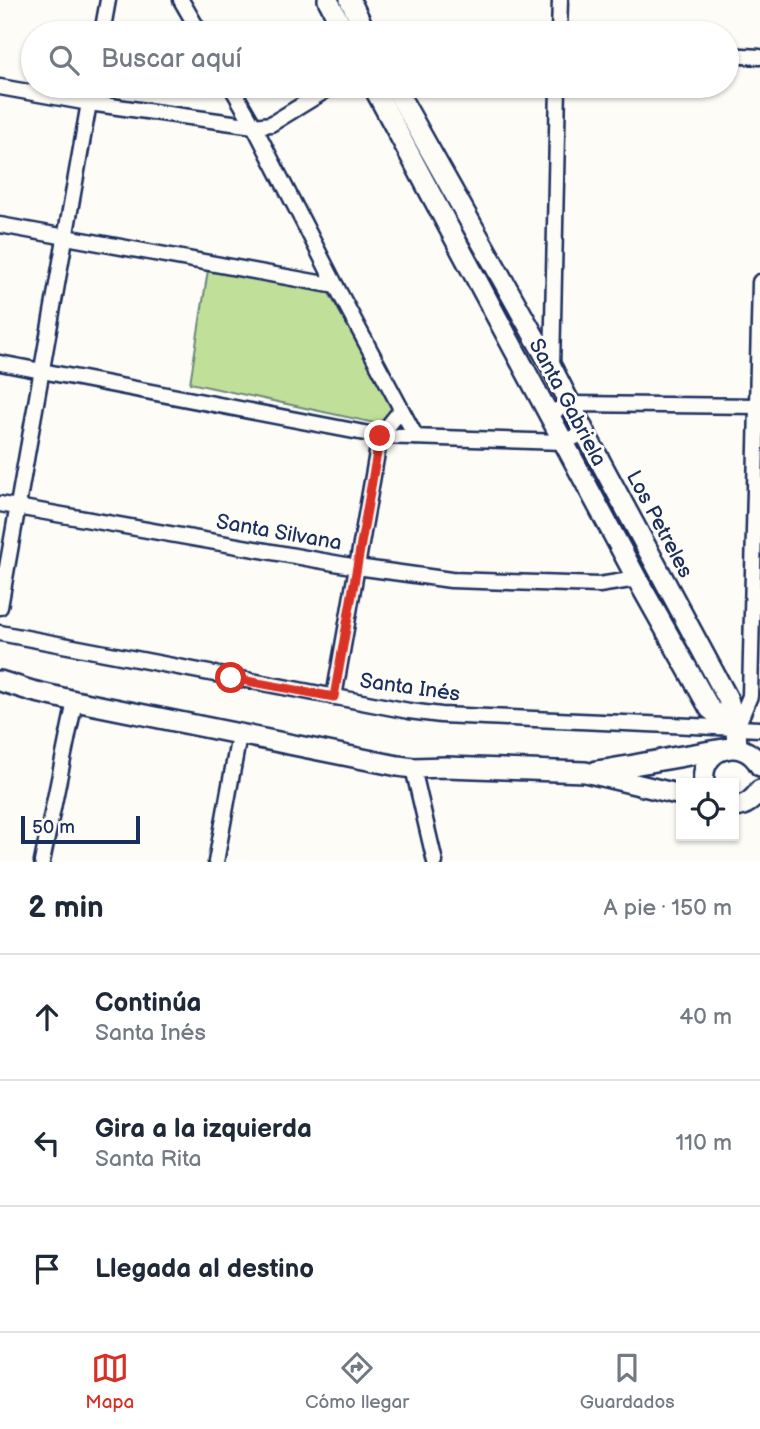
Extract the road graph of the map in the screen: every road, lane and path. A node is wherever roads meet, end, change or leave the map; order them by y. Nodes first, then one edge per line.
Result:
1 (108, 0) edge
2 (180, 0) edge
3 (328, 0) edge
4 (350, 0) edge
5 (560, 0) edge
6 (104, 21) edge
7 (193, 21) edge
8 (339, 21) edge
9 (360, 21) edge
10 (559, 21) edge
11 (739, 56) edge
12 (760, 57) edge
13 (0, 86) edge
14 (21, 90) edge
15 (63, 98) edge
16 (90, 98) edge
17 (238, 98) edge
18 (313, 98) edge
19 (379, 98) edge
20 (401, 98) edge
21 (558, 98) edge
22 (89, 103) junction
23 (254, 127) junction
24 (0, 225) edge
25 (65, 237) junction
26 (760, 282) edge
27 (336, 286) junction
28 (0, 363) edge
29 (552, 368) junction
30 (41, 370) junction
31 (570, 404) junction
32 (759, 406) edge
33 (401, 410) junction
34 (548, 414) junction
35 (585, 433) junction
36 (380, 436) junction
37 (416, 437) junction
38 (563, 442) junction
39 (0, 504) edge
40 (17, 507) junction
41 (357, 567) junction
42 (637, 579) junction
43 (0, 607) edge
44 (0, 633) edge
45 (0, 681) edge
46 (0, 691) edge
47 (32, 691) junction
48 (334, 697) junction
49 (75, 701) junction
50 (760, 729) edge
51 (239, 735) junction
52 (741, 746) edge
53 (760, 766) edge
54 (413, 768) junction
55 (585, 772) junction
56 (703, 778) edge
57 (760, 790) edge
58 (676, 794) edge
59 (760, 805) edge
60 (739, 806) edge
61 (739, 807) edge
62 (42, 862) edge
63 (216, 862) edge
64 (435, 862) edge

1 - 6 street
2 - 7 street
3 - 8 street
4 - 9 street
5 - 10 street
11 - 12 street
13 - 14 street
15 - 22 street
16 - 22 street
17 - 23 street
18 - 23 street
19 - 34 street, Santa Gabriela
20 - 29 street, Los Petreles
21 - 29 street
22 - 23 street
22 - 25 street
23 - 27 street
24 - 25 street
25 - 27 street
25 - 30 street
26 - 32 street
27 - 33 street
28 - 30 street
29 - 31 street, Los Petreles
30 - 36 street
30 - 40 street
31 - 32 street
31 - 34 street
31 - 35 street, Los Petreles
32 - 52 street
33 - 36 street
33 - 37 street
34 - 38 street, Santa Gabriela
35 - 38 street
35 - 52 street, Los Petreles
36 - 37 street
36 - 41 street
37 - 38 street
38 - 42 street, Santa Gabriela
39 - 40 street, Santa Silvana
40 - 41 street, Santa Silvana
40 - 43 street
41 - 42 street, Santa Silvana
41 - 48 street
42 - 52 street, Santa Gabriela
44 - 48 street, Santa Inés
45 - 47 street
46 - 47 street
47 - 49 street
48 - 52 street, Santa Inés
49 - 51 street
49 - 62 street
50 - 52 street, Santa Inés
51 - 54 street
51 - 63 street
52 - 53 street, Santa Gabriela
52 - 55 street
52 - 56 street
54 - 55 street
54 - 64 street
55 - 58 street
57 - 60 street
59 - 61 street

